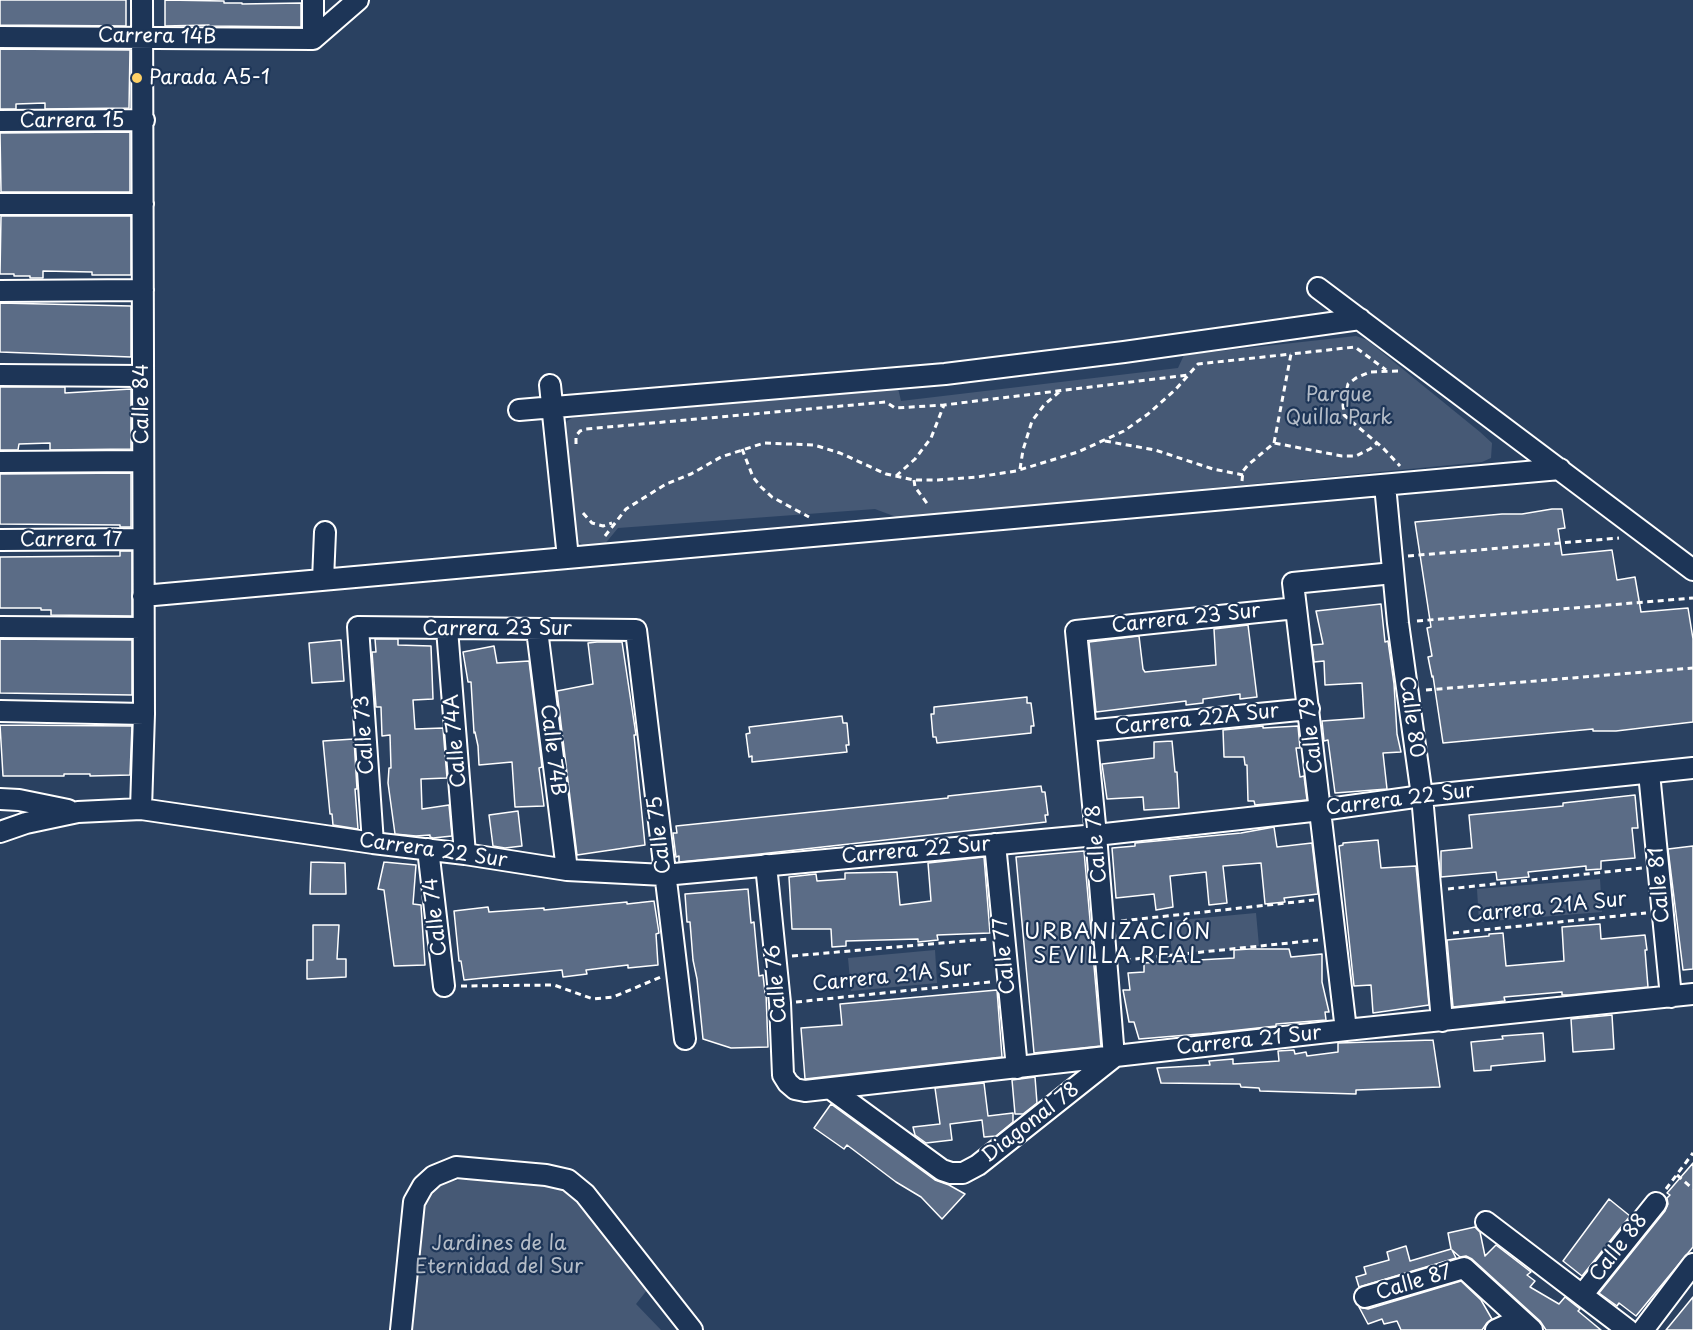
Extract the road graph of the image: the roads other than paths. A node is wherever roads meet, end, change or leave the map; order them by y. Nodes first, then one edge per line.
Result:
1 (142, 0) edge
2 (313, 0) edge
3 (358, 0) edge
4 (0, 37) edge
5 (143, 37) junction
6 (313, 39) junction
7 (144, 120) junction
8 (0, 121) edge
9 (0, 204) edge
10 (143, 204) junction
11 (1318, 288) dead end
12 (143, 290) junction
13 (0, 291) edge
14 (1360, 319) junction
15 (0, 375) edge
16 (142, 376) junction
17 (550, 385) dead end
18 (552, 408) junction
19 (519, 410) dead end
20 (142, 461) junction
21 (0, 462) edge
22 (1560, 469) junction
23 (1385, 485) junction
24 (325, 532) dead end
25 (143, 539) junction
26 (0, 540) edge
27 (568, 558) junction
28 (1393, 565) junction
29 (1693, 570) edge
30 (323, 580) junction
31 (143, 596) junction
32 (1296, 608) junction
33 (0, 627) edge
34 (358, 627) joint
35 (143, 628) junction
36 (447, 629) junction
37 (537, 630) junction
38 (636, 630) joint
39 (1076, 631) joint
40 (1309, 709) junction
41 (0, 711) edge
42 (144, 714) junction
43 (1086, 730) junction
44 (1693, 768) edge
45 (1649, 773) junction
46 (1422, 796) junction
47 (0, 799) edge
48 (141, 809) junction
49 (1321, 810) junction
50 (78, 812) junction
51 (0, 832) edge
52 (1096, 835) junction
53 (373, 843) junction
54 (995, 844) junction
55 (428, 849) junction
56 (465, 854) junction
57 (766, 865) junction
58 (567, 870) junction
59 (664, 875) junction
60 (444, 986) road end
61 (1693, 994) edge
62 (1671, 997) junction
63 (1442, 1021) junction
64 (1346, 1030) junction
65 (685, 1039) dead end
66 (1114, 1057) junction
67 (1017, 1068) junction
68 (831, 1089) junction
69 (805, 1091) joint
70 (1656, 1203) road end
71 (1486, 1222) dead end
72 (1693, 1264) edge
73 (1583, 1294) junction
74 (1365, 1297) dead end
75 (1526, 1324) edge
76 (401, 1330) edge
77 (692, 1330) edge
78 (1496, 1330) edge
79 (1628, 1330) edge
80 (1643, 1330) edge

1 - 5 street, Calle 84
2 - 6 street
3 - 6 street
4 - 5 street, Carrera 14B
5 - 6 street, Carrera 14B
5 - 7 street, Calle 84
7 - 8 street, Carrera 15
7 - 10 street, Calle 84
9 - 10 street
10 - 12 street, Calle 84
11 - 14 street
12 - 13 street
12 - 16 street, Calle 84
14 - 18 street
14 - 22 street
15 - 16 street
16 - 20 street, Calle 84
17 - 18 street
18 - 19 street
18 - 27 street
20 - 21 street
20 - 25 street, Calle 84
22 - 23 street
22 - 29 street
23 - 27 street
23 - 28 street, Calle 80
24 - 30 street
25 - 26 street, Carrera 17
25 - 31 street, Calle 84
27 - 30 street
28 - 32 street, Calle 79
28 - 46 street, Calle 80
30 - 31 street
31 - 35 street, Calle 84
32 - 39 street, Carrera 23 Sur
32 - 40 street, Calle 79
33 - 35 street
34 - 36 street, Carrera 23 Sur
34 - 53 street, Calle 73
35 - 42 street, Calle 84
36 - 37 street, Carrera 23 Sur
36 - 56 street, Calle 74A
37 - 38 street, Carrera 23 Sur
37 - 58 street, Calle 74B
38 - 59 street, Calle 75
39 - 43 street, Calle 78
40 - 43 street, Carrera 22A Sur
40 - 49 street, Calle 79
41 - 42 street
42 - 48 street, Calle 84
43 - 52 street, Calle 78
44 - 45 street, Carrera 22 Sur
45 - 46 street, Carrera 22 Sur
45 - 62 street, Calle 81
46 - 49 street, Carrera 22 Sur
46 - 63 street, Calle 80
47 - 50 street
48 - 50 street, Carrera 22 Sur
48 - 53 street, Carrera 22 Sur
49 - 52 street, Carrera 22 Sur
49 - 64 street, Calle 79
50 - 51 street
52 - 54 street, Carrera 22 Sur
52 - 66 street, Calle 78
53 - 55 street, Carrera 22 Sur
54 - 57 street, Carrera 22 Sur
54 - 67 street, Calle 77
55 - 56 street, Carrera 22 Sur
55 - 60 street, Calle 74
56 - 58 street, Carrera 22 Sur
57 - 59 street, Carrera 22 Sur
57 - 69 street, Calle 76
58 - 59 street, Carrera 22 Sur
59 - 65 street, Calle 75
61 - 62 street, Carrera 21 Sur
62 - 63 street, Carrera 21 Sur
63 - 64 street, Carrera 21 Sur
64 - 66 street, Carrera 21 Sur
66 - 67 street, Carrera 21 Sur
66 - 68 street, Diagonal 78
67 - 68 street, Carrera 21 Sur
68 - 69 street, Carrera 21 Sur
70 - 73 street, Calle 88
71 - 73 street
72 - 80 street
73 - 79 street
74 - 75 street, Calle 87
75 - 78 street
76 - 77 street

